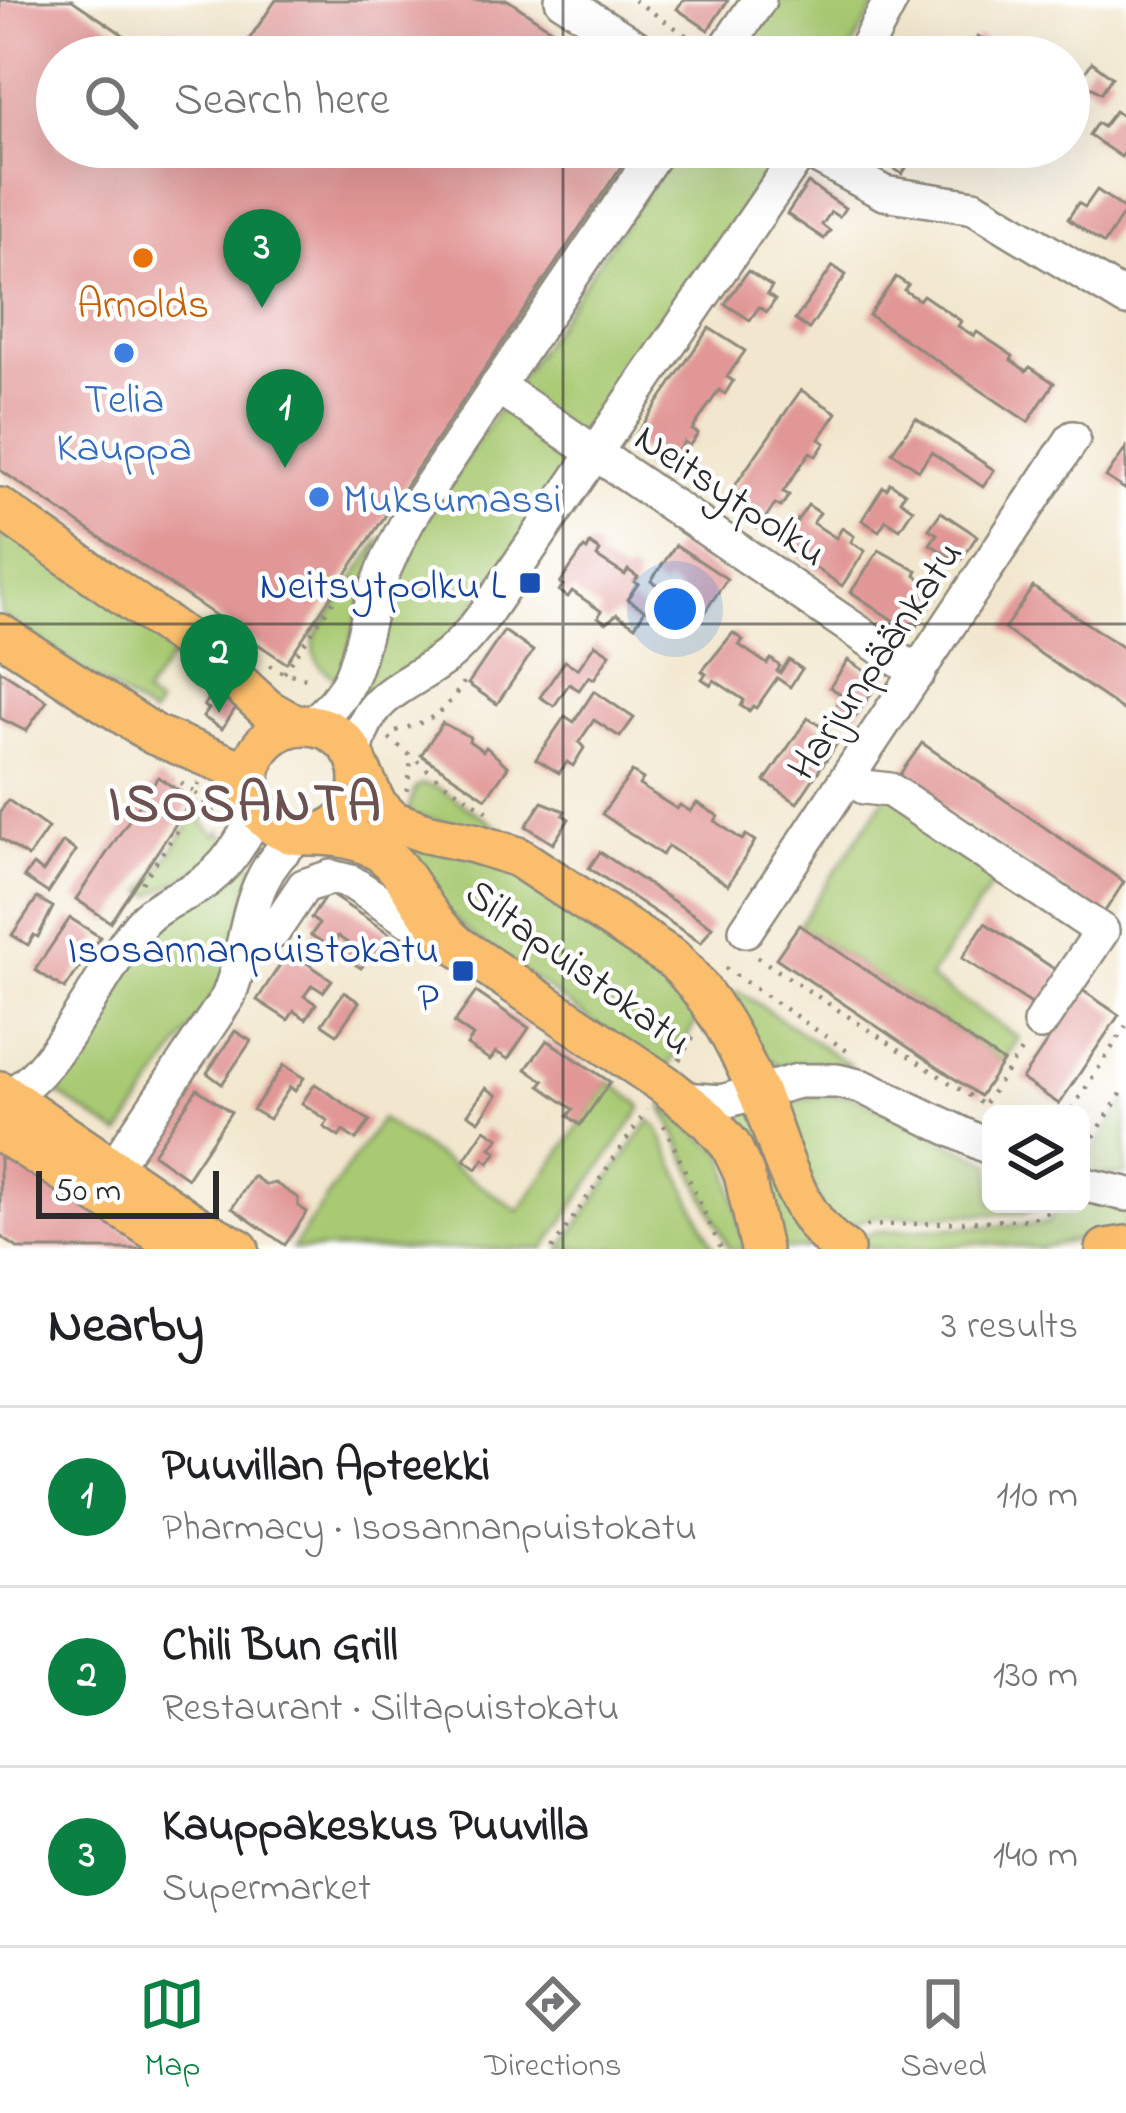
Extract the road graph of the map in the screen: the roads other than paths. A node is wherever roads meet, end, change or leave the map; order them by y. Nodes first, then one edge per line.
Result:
1 (562, 0) edge
2 (759, 0) edge
3 (891, 0) edge
4 (619, 36) edge
5 (734, 36) edge
6 (872, 36) edge
7 (644, 168) edge
8 (788, 168) edge
9 (838, 168) edge
10 (1120, 283) edge
11 (497, 386) junction
12 (1073, 438) dead end
13 (595, 454) junction
14 (0, 508) edge
15 (0, 634) edge
16 (918, 673) junction
17 (303, 724) junction
18 (357, 762) junction
19 (864, 788) dead end
20 (251, 816) junction
21 (306, 835) junction
22 (434, 925) junction
23 (246, 938) junction
24 (749, 942) road end
25 (1040, 1023) road end
26 (757, 1090) junction
27 (670, 1102) junction
28 (2, 1106) edge
29 (982, 1134) edge
30 (50, 1165) junction
31 (113, 1168) junction
32 (837, 1245) edge
33 (1126, 1246) edge
34 (184, 1249) edge
35 (239, 1249) edge
36 (761, 1249) edge
37 (1106, 1249) edge

1 - 4 street
2 - 5 street
3 - 6 street
7 - 11 street
8 - 13 street
9 - 10 street
11 - 13 street, Neitsytpolku
11 - 17 street
12 - 16 street, Harjunpäänkatu
13 - 16 street, Neitsytpolku
13 - 18 street
14 - 17 main road
15 - 20 main road
16 - 24 street, Harjunpäänkatu
17 - 18 main road
17 - 20 main road
18 - 21 main road
18 - 26 main road, Siltapuistokatu
19 - 25 street
20 - 21 main road
20 - 28 street
21 - 22 main road, Siltapuistokatu
21 - 23 street
22 - 23 street
22 - 27 main road, Siltapuistokatu
23 - 31 street
26 - 27 street, Siltapuistokatu
26 - 29 street, Siltapuistokatu
26 - 32 main road, Siltapuistokatu
27 - 36 main road, Siltapuistokatu
28 - 30 main road
28 - 31 main road
30 - 31 street
30 - 34 main road
31 - 35 main road
33 - 37 main road

